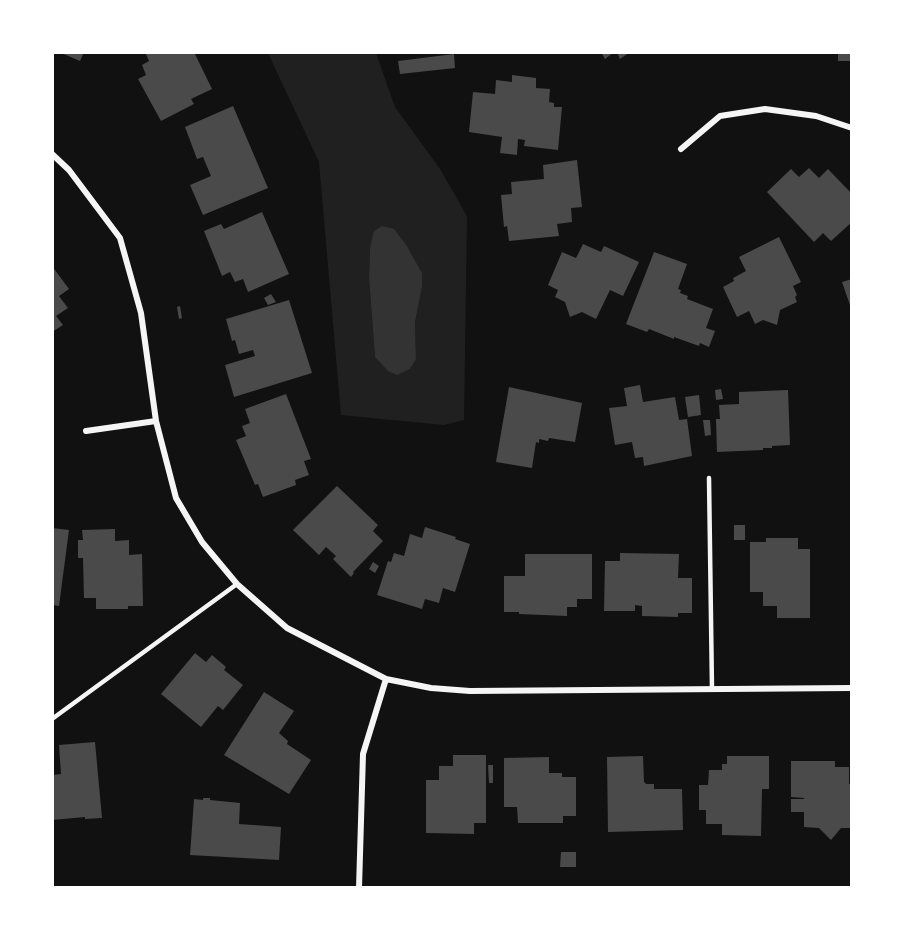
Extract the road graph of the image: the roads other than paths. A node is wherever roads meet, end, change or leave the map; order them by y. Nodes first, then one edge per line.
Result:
1 (852, 128) edge
2 (681, 149) dead end
3 (52, 154) edge
4 (156, 421) junction
5 (86, 431) dead end
6 (709, 478) dead end
7 (237, 584) junction
8 (386, 679) junction
9 (852, 688) edge
10 (712, 689) junction
11 (52, 719) edge
12 (359, 888) edge

1 - 2 street
3 - 4 street
4 - 5 street
4 - 7 street
6 - 10 lane
7 - 8 street
7 - 11 lane
8 - 10 street
8 - 12 street
9 - 10 street

